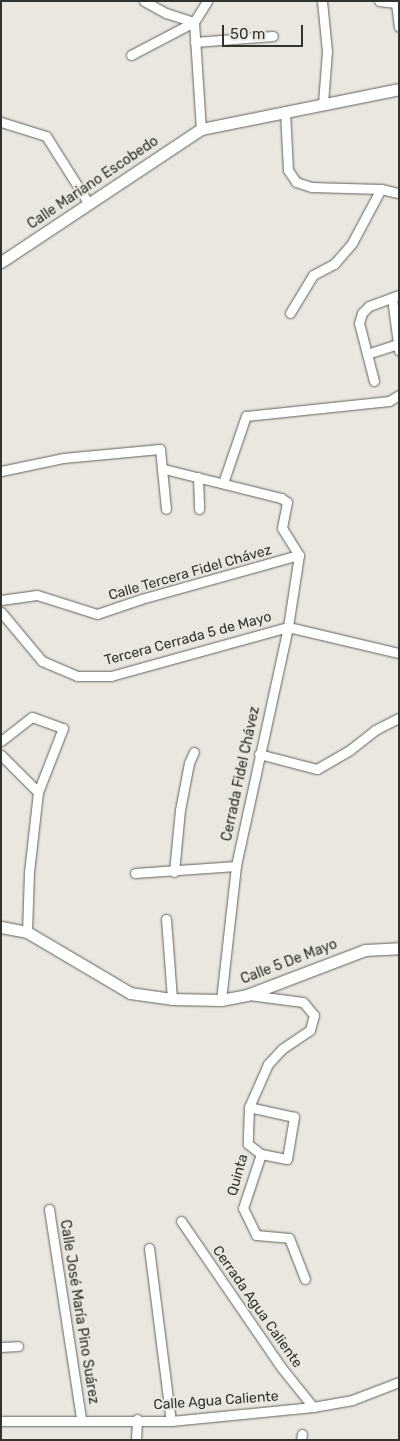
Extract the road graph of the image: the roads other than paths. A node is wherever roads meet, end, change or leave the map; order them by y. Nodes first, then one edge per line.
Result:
1 (144, 1) edge
2 (207, 1) edge
3 (322, 1) edge
4 (378, 1) edge
5 (194, 22) junction
6 (399, 27) edge
7 (273, 36) dead end
8 (195, 42) junction
9 (131, 55) dead end
10 (399, 89) edge
11 (323, 103) junction
12 (285, 112) junction
13 (1, 122) edge
14 (201, 129) junction
15 (381, 189) junction
16 (399, 193) edge
17 (89, 204) junction
18 (1, 262) edge
19 (395, 296) edge
20 (290, 313) dead end
21 (398, 348) edge
22 (367, 354) junction
23 (374, 381) dead end
24 (399, 395) edge
25 (164, 470) junction
26 (1, 471) edge
27 (198, 477) junction
28 (223, 483) junction
29 (166, 509) dead end
30 (199, 509) dead end
31 (299, 555) junction
32 (1, 600) edge
33 (1, 612) edge
34 (288, 627) junction
35 (399, 653) edge
36 (399, 718) edge
37 (1, 741) edge
38 (194, 752) dead end
39 (259, 754) junction
40 (1, 755) edge
41 (38, 792) junction
42 (236, 866) junction
43 (174, 872) junction
44 (135, 873) dead end
45 (166, 919) dead end
46 (1, 927) edge
47 (27, 932) junction
48 (399, 948) edge
49 (246, 995) junction
50 (172, 999) junction
51 (221, 1000) junction
52 (249, 1107) junction
53 (261, 1154) junction
54 (49, 1209) dead end
55 (181, 1221) dead end
56 (149, 1248) dead end
57 (305, 1279) dead end
58 (18, 1346) dead end
59 (1, 1347) edge
60 (399, 1382) edge
61 (313, 1407) junction
62 (81, 1419) junction
63 (137, 1419) junction
64 (1, 1420) edge
65 (171, 1421) junction
66 (136, 1440) edge

1 - 5 street
2 - 5 street
3 - 11 street
4 - 6 street
5 - 8 street
5 - 9 street
7 - 8 street
8 - 14 street
10 - 11 street, Calle Mariano Escobedo
11 - 12 street, Calle Mariano Escobedo
12 - 14 street, Calle Mariano Escobedo
12 - 15 street
13 - 17 street
14 - 17 street, Calle Mariano Escobedo
15 - 16 street
15 - 20 street
17 - 18 street, Calle Mariano Escobedo
19 - 21 street
19 - 22 street
21 - 22 street
22 - 23 street
24 - 28 street
25 - 26 street
25 - 27 street
25 - 29 street
27 - 28 street
27 - 30 street
28 - 31 street
31 - 32 street, Calle Tercera Fidel Chávez
31 - 34 street, Cerrada Fidel Chávez
33 - 34 street, Tercera Cerrada 5 de Mayo
34 - 35 street
34 - 39 street, Cerrada Fidel Chávez
36 - 39 street
37 - 41 street
38 - 43 street
39 - 42 street, Cerrada Fidel Chávez
40 - 41 street
41 - 47 street
42 - 43 street
42 - 51 street, Cerrada Fidel Chávez
43 - 44 street
45 - 50 street
46 - 47 street
47 - 50 street, Calle 5 De Mayo
48 - 49 street, Calle 5 De Mayo
49 - 51 street, Calle 5 De Mayo
49 - 52 street
50 - 51 street, Calle 5 De Mayo
52 - 53 street, Quinta
52 - 53 street
53 - 57 street, Quinta
54 - 62 street, Calle José María Pino Suárez
55 - 61 street, Cerrada Agua Caliente
56 - 65 street
58 - 59 street
60 - 61 street, Calle Agua Caliente
61 - 65 street, Calle Agua Caliente
62 - 63 street, Calle Agua Caliente
62 - 64 street, Calle Agua Caliente
63 - 65 street, Calle Agua Caliente
63 - 66 street

